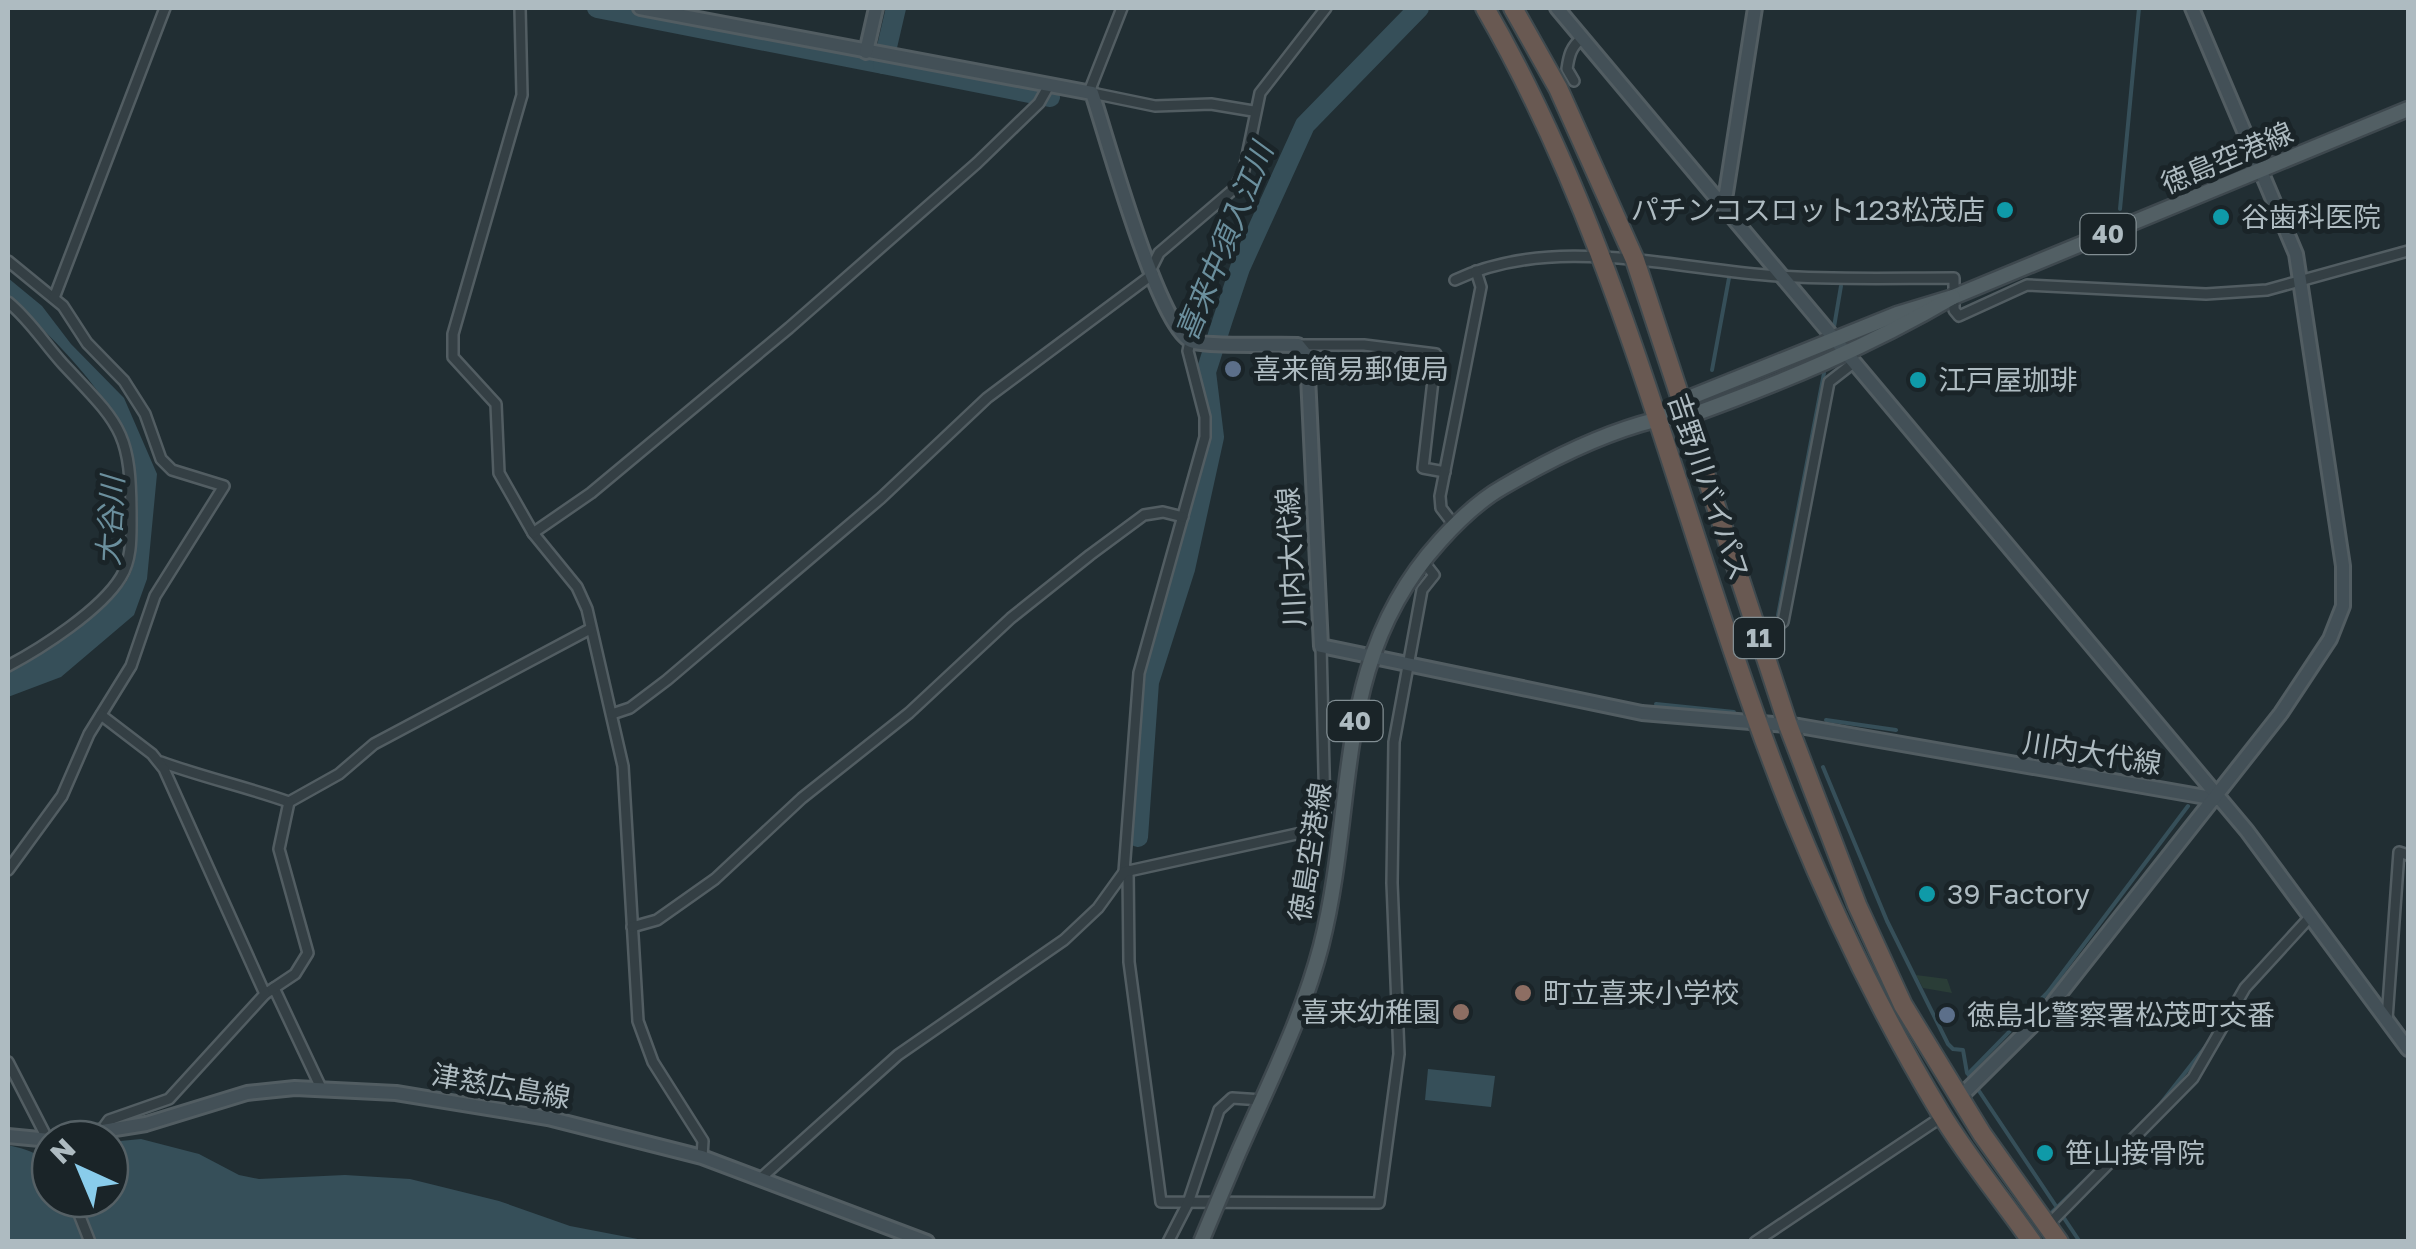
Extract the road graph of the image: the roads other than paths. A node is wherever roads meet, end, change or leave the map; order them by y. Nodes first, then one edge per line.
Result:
1 (165, 8) edge
2 (520, 8) edge
3 (640, 8) edge
4 (876, 8) edge
5 (1122, 8) edge
6 (1326, 8) edge
7 (1513, 8) edge
8 (1557, 8) edge
9 (1755, 8) edge
10 (2192, 8) edge
11 (1486, 10) edge
12 (1582, 38) junction
13 (866, 52) junction
14 (1574, 81) dead end
15 (1047, 89) junction
16 (1091, 92) junction
17 (2408, 108) edge
18 (1253, 111) junction
19 (2262, 171) junction
20 (1720, 202) junction
21 (2408, 251) edge
22 (1598, 255) junction
23 (1635, 260) junction
24 (8, 262) edge
25 (1476, 271) junction
26 (1152, 272) junction
27 (1779, 276) junction
28 (1455, 280) dead end
29 (2302, 281) junction
30 (1953, 297) junction
31 (54, 298) junction
32 (8, 302) edge
33 (1190, 341) junction
34 (1832, 341) junction
35 (1298, 345) junction
36 (1848, 360) junction
37 (1684, 409) junction
38 (1657, 420) junction
39 (1445, 472) junction
40 (1183, 517) junction
41 (1454, 525) junction
42 (540, 529) junction
43 (1423, 560) junction
44 (590, 629) junction
45 (1758, 636) junction
46 (1321, 646) junction
47 (1370, 656) junction
48 (1406, 664) junction
49 (8, 666) edge
50 (612, 714) junction
51 (102, 716) junction
52 (1760, 723) junction
53 (1788, 725) junction
54 (158, 762) junction
55 (2217, 799) junction
56 (290, 802) junction
57 (2408, 855) edge
58 (8, 870) edge
59 (1126, 871) junction
60 (2310, 917) junction
61 (632, 927) junction
62 (269, 991) junction
63 (2387, 1020) junction
64 (2408, 1049) edge
65 (8, 1062) edge
66 (322, 1090) junction
67 (1959, 1098) junction
68 (1262, 1100) junction
69 (1942, 1116) junction
70 (38, 1119) edge
71 (111, 1119) edge
72 (130, 1126) edge
73 (702, 1157) junction
74 (761, 1178) junction
75 (1188, 1203) junction
76 (2048, 1226) junction
77 (927, 1242) edge
78 (1168, 1242) edge
79 (1201, 1242) edge
80 (1755, 1242) edge
81 (2032, 1242) edge
82 (2059, 1242) edge

1 - 31 street
2 - 42 street
3 - 13 main road
4 - 13 main road
5 - 16 street
6 - 18 street
7 - 23 highway, 吉野川バイパス / 11
8 - 12 main road, 川内大代線
9 - 20 main road
10 - 19 main road
11 - 22 highway, 吉野川バイパス / 11
12 - 14 street
12 - 20 main road, 川内大代線
13 - 15 main road
15 - 16 main road
15 - 42 street
16 - 18 street
16 - 26 main road
17 - 19 main road, 徳島空港線 / 40
18 - 26 street
19 - 29 main road
19 - 30 main road, 徳島空港線 / 40
20 - 27 main road, 川内大代線
21 - 29 street
22 - 23 street
22 - 25 street
22 - 38 highway, 吉野川バイパス / 11
23 - 27 street
23 - 37 highway, 吉野川バイパス / 11
24 - 31 street
25 - 28 street
25 - 39 street
26 - 33 main road
26 - 50 street
27 - 30 street
27 - 34 main road, 川内大代線
29 - 30 street
29 - 55 main road
30 - 34 main road, 徳島空港線 / 40
30 - 36 main road, 徳島空港線 / 40
31 - 51 street
32 - 49 street
33 - 35 main road
33 - 40 street
34 - 36 main road, 川内大代線
34 - 37 main road, 徳島空港線 / 40
35 - 39 street
35 - 46 main road, 川内大代線
36 - 37 main road, 徳島空港線 / 40
36 - 45 street
36 - 55 main road, 川内大代線
37 - 38 main road, 徳島空港線 / 40
37 - 45 highway, 吉野川バイパス / 11
38 - 41 main road, 徳島空港線 / 40
38 - 52 highway, 吉野川バイパス / 11
39 - 41 street
40 - 59 street
40 - 61 street
41 - 43 main road, 徳島空港線 / 40
42 - 44 street
43 - 47 main road, 徳島空港線 / 40
43 - 48 street
44 - 50 street
44 - 56 street
45 - 53 highway, 吉野川バイパス / 11
46 - 47 main road, 川内大代線
46 - 59 street
47 - 48 main road, 川内大代線
47 - 68 main road, 徳島空港線 / 40
48 - 52 main road, 川内大代線
48 - 75 street
50 - 61 street
51 - 54 street
51 - 58 street
52 - 53 main road, 川内大代線
52 - 69 highway, 吉野川バイパス / 11
53 - 55 main road, 川内大代線
53 - 67 highway, 吉野川バイパス / 11
54 - 56 street
54 - 62 street
55 - 60 main road, 川内大代線
55 - 67 main road
56 - 62 street
57 - 63 street
59 - 74 street
59 - 75 street
60 - 63 main road, 川内大代線
60 - 76 street
61 - 73 street
62 - 66 street
62 - 71 street
63 - 64 main road, 川内大代線
65 - 70 street
66 - 72 main road, 津慈広島線
66 - 73 main road, 津慈広島線
67 - 76 highway, 吉野川バイパス / 11
68 - 75 street
68 - 79 main road, 徳島空港線 / 40, bridge
69 - 80 street
69 - 81 highway, 吉野川バイパス / 11
73 - 74 main road, 津慈広島線
74 - 77 main road, 津慈広島線
75 - 78 street
76 - 82 highway, 吉野川バイパス / 11

